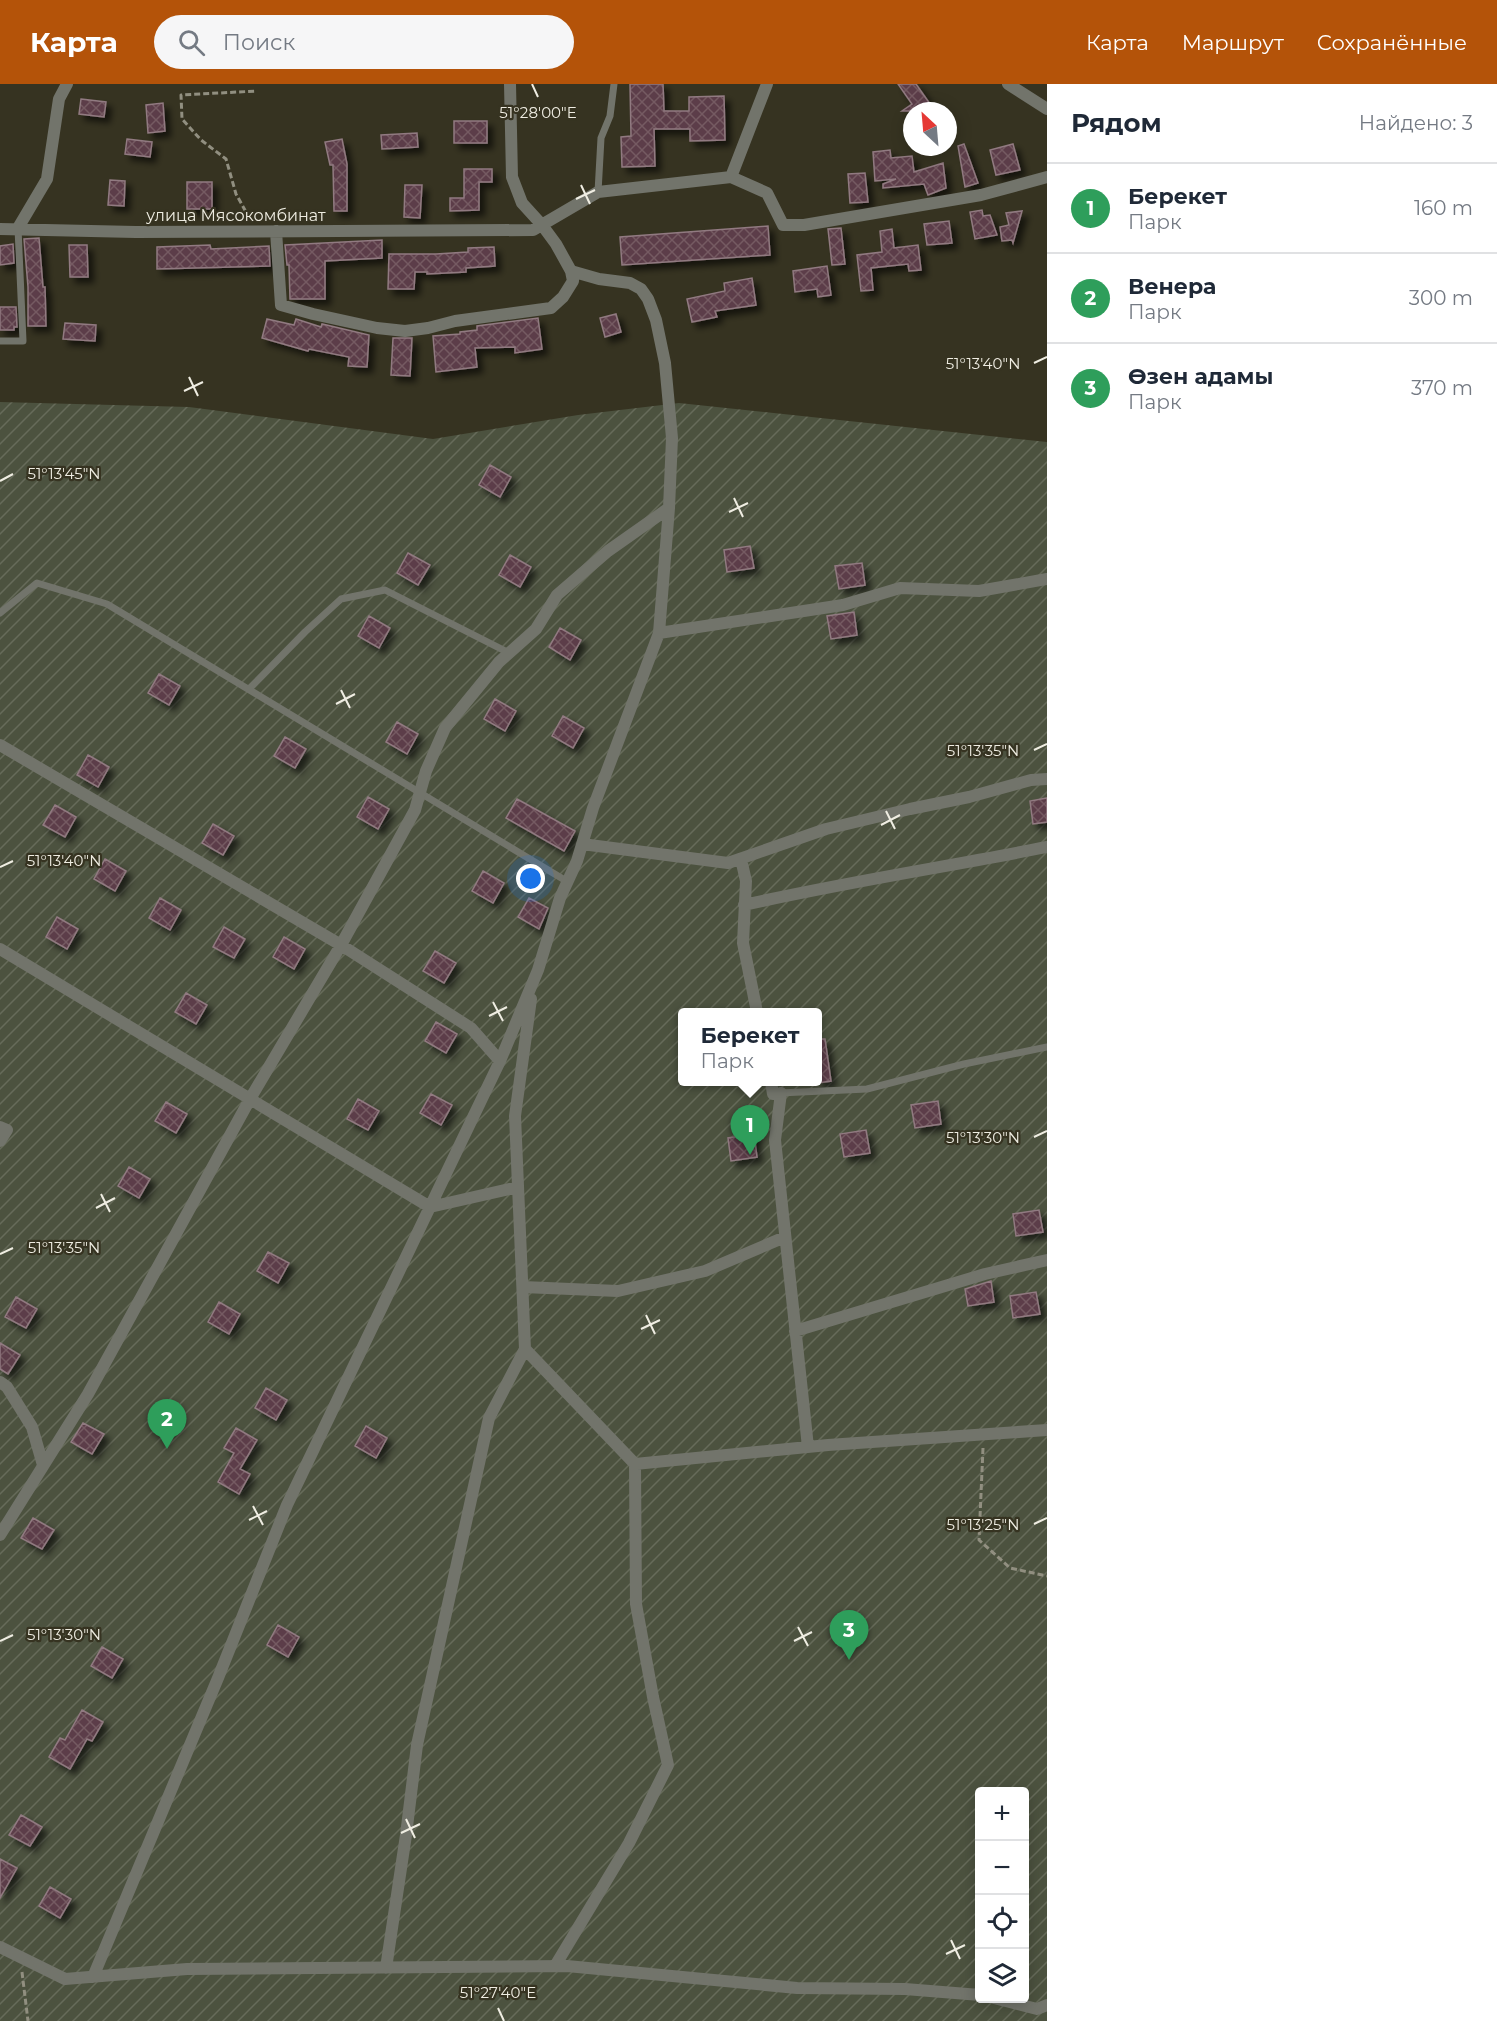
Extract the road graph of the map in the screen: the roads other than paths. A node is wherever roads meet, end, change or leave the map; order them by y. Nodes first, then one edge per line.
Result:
1 (67, 84) edge
2 (510, 84) edge
3 (614, 84) edge
4 (767, 84) edge
5 (1008, 84) edge
6 (1047, 109) edge
7 (731, 177) junction
8 (1047, 177) edge
9 (598, 192) junction
10 (542, 225) junction
11 (18, 228) junction
12 (0, 229) edge
13 (276, 231) junction
14 (571, 271) junction
15 (0, 341) edge
16 (669, 508) junction
17 (1047, 579) edge
18 (0, 613) edge
19 (658, 633) junction
20 (509, 653) junction
21 (249, 689) junction
22 (0, 745) edge
23 (1047, 779) edge
24 (420, 792) junction
25 (582, 844) junction
26 (1047, 847) edge
27 (741, 859) junction
28 (568, 882) junction
29 (744, 905) junction
30 (341, 945) junction
31 (0, 949) edge
32 (534, 981) junction
33 (756, 1008) edge
34 (1047, 1047) edge
35 (500, 1061) junction
36 (775, 1089) edge
37 (250, 1100) junction
38 (0, 1127) edge
39 (0, 1141) edge
40 (518, 1187) junction
41 (430, 1208) junction
42 (785, 1237) junction
43 (1047, 1260) edge
44 (523, 1287) junction
45 (795, 1331) junction
46 (525, 1349) junction
47 (0, 1382) edge
48 (1047, 1430) edge
49 (808, 1447) junction
50 (635, 1464) junction
51 (43, 1465) junction
52 (0, 1535) edge
53 (0, 1947) edge
54 (555, 1966) junction
55 (386, 1968) junction
56 (93, 1977) junction
57 (975, 1995) edge
58 (1014, 2003) edge
59 (1047, 2005) edge

1 - 11 street
2 - 10 street
3 - 9 lane
4 - 7 street
5 - 6 street
7 - 8 street
7 - 9 street
9 - 10 street, улица Мясокомбинат
10 - 13 street, улица Мясокомбинат
10 - 14 street
11 - 12 street, улица Мясокомбинат
11 - 13 street, улица Мясокомбинат
11 - 15 lane
13 - 14 street
14 - 16 street
16 - 19 street
16 - 20 street
17 - 19 street
18 - 21 lane
19 - 25 street
20 - 21 lane
20 - 24 street
21 - 24 lane
22 - 30 street
23 - 27 street
24 - 28 lane
24 - 30 street
25 - 27 street
25 - 28 street
26 - 29 street
27 - 29 street
28 - 32 street
29 - 33 street
30 - 35 street
30 - 37 street
31 - 37 street
32 - 35 street
32 - 40 street
34 - 36 lane
35 - 41 street
36 - 42 street
37 - 41 street
37 - 51 street
38 - 39 street
40 - 41 street
40 - 44 street
41 - 56 street
42 - 44 street
42 - 45 street
43 - 45 street
44 - 46 street
45 - 49 street
46 - 50 street
46 - 55 street
47 - 51 street
48 - 49 street
49 - 50 street
50 - 54 street
51 - 52 street
53 - 56 street
54 - 55 street
54 - 57 street
55 - 56 street
58 - 59 street

